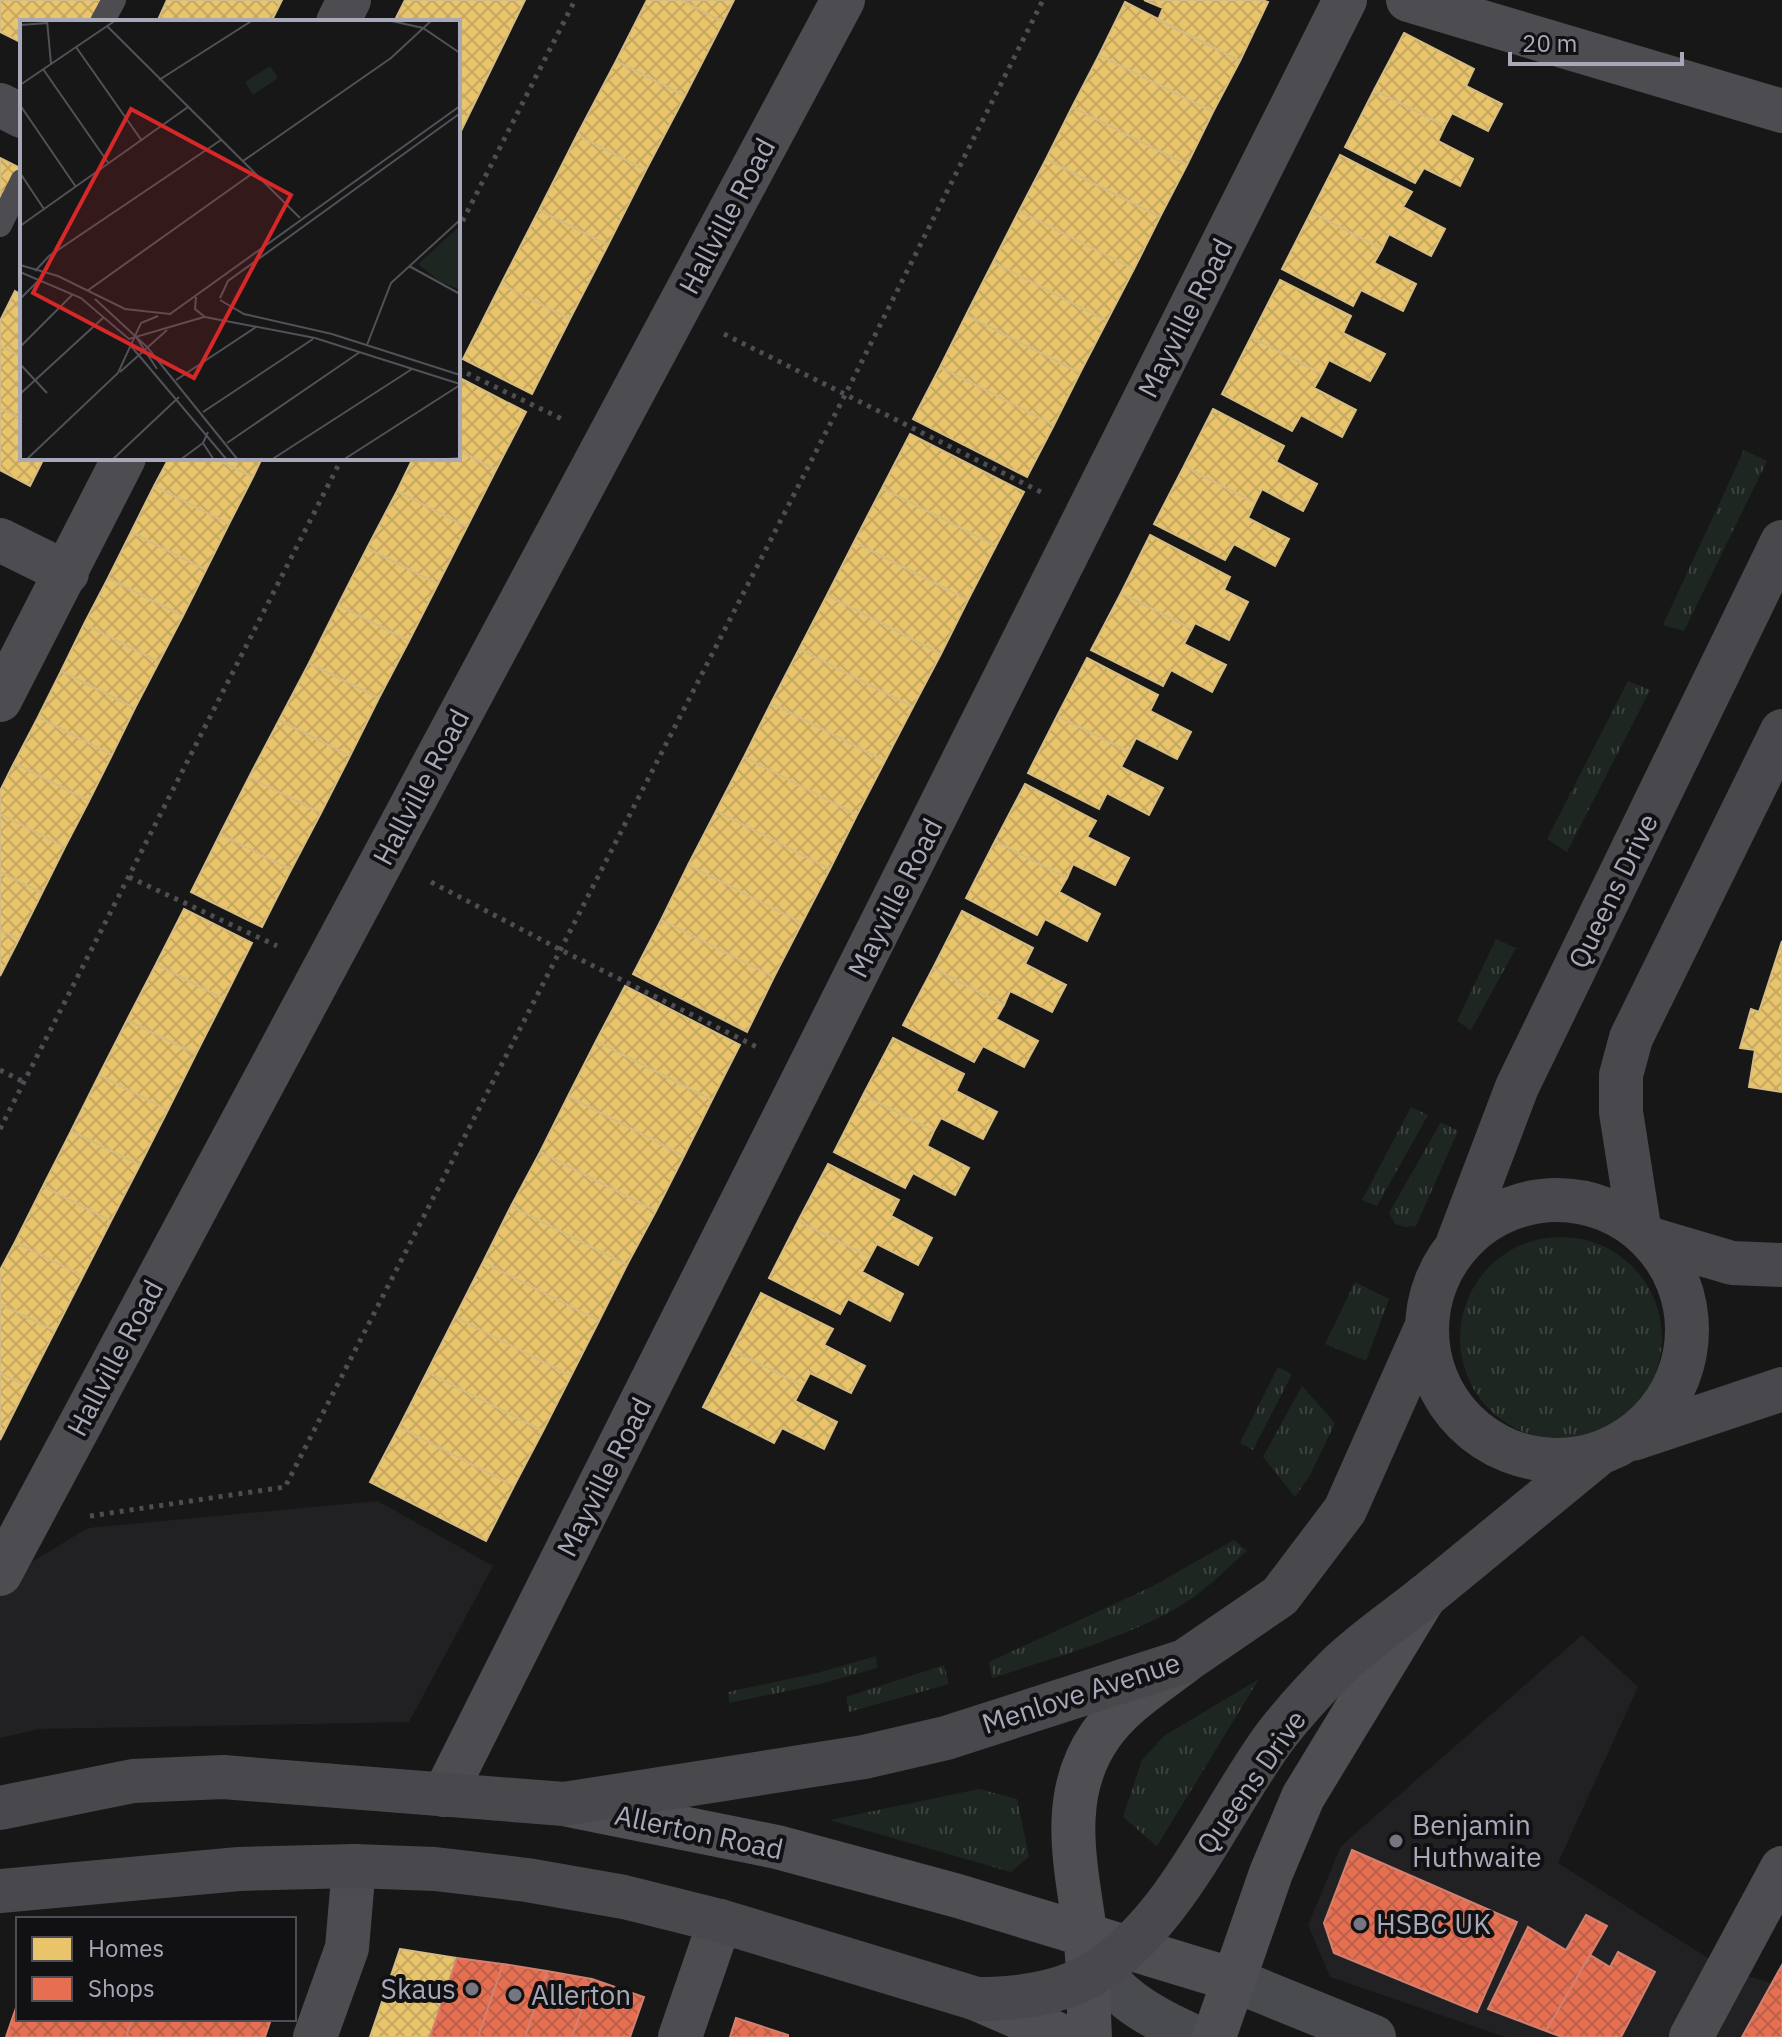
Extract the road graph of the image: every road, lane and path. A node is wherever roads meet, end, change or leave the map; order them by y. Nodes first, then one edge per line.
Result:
1 (114, 0) edge
2 (349, 0) edge
3 (575, 0) edge
4 (843, 0) edge
5 (1043, 0) edge
6 (1345, 0) edge
7 (1408, 0) edge
8 (103, 20) edge
9 (339, 20) edge
10 (0, 105) edge
11 (1782, 111) edge
12 (20, 115) edge
13 (20, 185) edge
14 (0, 225) edge
15 (460, 226) edge
16 (677, 311) junction
17 (460, 370) edge
18 (845, 395) junction
19 (607, 440) junction
20 (123, 460) edge
21 (341, 460) edge
22 (1087, 515) junction
23 (0, 540) edge
24 (1782, 542) edge
25 (67, 573) junction
26 (0, 700) edge
27 (1782, 731) edge
28 (384, 857) junction
29 (129, 877) junction
30 (561, 950) junction
31 (324, 968) junction
32 (0, 1070) edge
33 (807, 1072) junction
34 (24, 1082) junction
35 (0, 1129) edge
36 (1645, 1233) junction
37 (1457, 1245) junction
38 (1782, 1265) edge
39 (1426, 1328) junction
40 (1782, 1389) edge
41 (1612, 1448) junction
42 (25, 1526) junction
43 (0, 1574) edge
44 (1425, 1596) junction
45 (1185, 1661) junction
46 (444, 1795) junction
47 (564, 1804) junction
48 (0, 1808) edge
49 (354, 1866) junction
50 (1777, 1889) edge
51 (0, 1891) edge
52 (720, 1921) junction
53 (1099, 1958) junction
54 (1234, 1980) junction
55 (977, 1999) junction
56 (315, 2037) edge
57 (680, 2037) edge
58 (1064, 2037) edge
59 (1090, 2037) edge
60 (1195, 2037) edge
61 (1214, 2037) edge
62 (1374, 2037) edge
63 (1691, 2037) edge

1 - 8 lane
2 - 9 street
3 - 15 path
4 - 16 street, Hallville Road
5 - 18 path
6 - 22 street, Mayville Road
7 - 11 street
10 - 12 street
13 - 14 lane
16 - 18 path
16 - 19 street, Hallville Road
17 - 19 path
18 - 22 path
18 - 30 path
19 - 28 street, Hallville Road
20 - 25 street
21 - 29 path
22 - 33 street, Mayville Road
23 - 25 street
24 - 37 highway, Queens Drive
25 - 26 street
27 - 36 highway
28 - 30 path
28 - 31 street, Hallville Road
29 - 31 path
29 - 34 path
30 - 33 path
30 - 42 path
31 - 42 street, Hallville Road
32 - 34 path
33 - 46 street, Mayville Road
34 - 35 path
36 - 37 highway
36 - 38 highway
36 - 41 highway
37 - 39 highway
39 - 41 highway
39 - 45 highway, Menlove Avenue
40 - 41 highway
41 - 44 highway, Queens Drive
42 - 43 street, Hallville Road
44 - 53 highway, Queens Drive
44 - 54 main road, Queens Drive
45 - 47 highway, Menlove Avenue
45 - 53 main road
46 - 47 highway, Allerton Road
46 - 48 highway, Allerton Road
47 - 53 main road, Allerton Road
49 - 51 highway
49 - 52 highway
49 - 56 street
50 - 63 street
52 - 55 highway
52 - 57 street
53 - 54 main road, Allerton Road
53 - 55 highway, Queens Drive
53 - 59 main road
53 - 60 main road
54 - 61 main road, Queens Drive
54 - 62 main road, Allerton Road
55 - 58 main road

